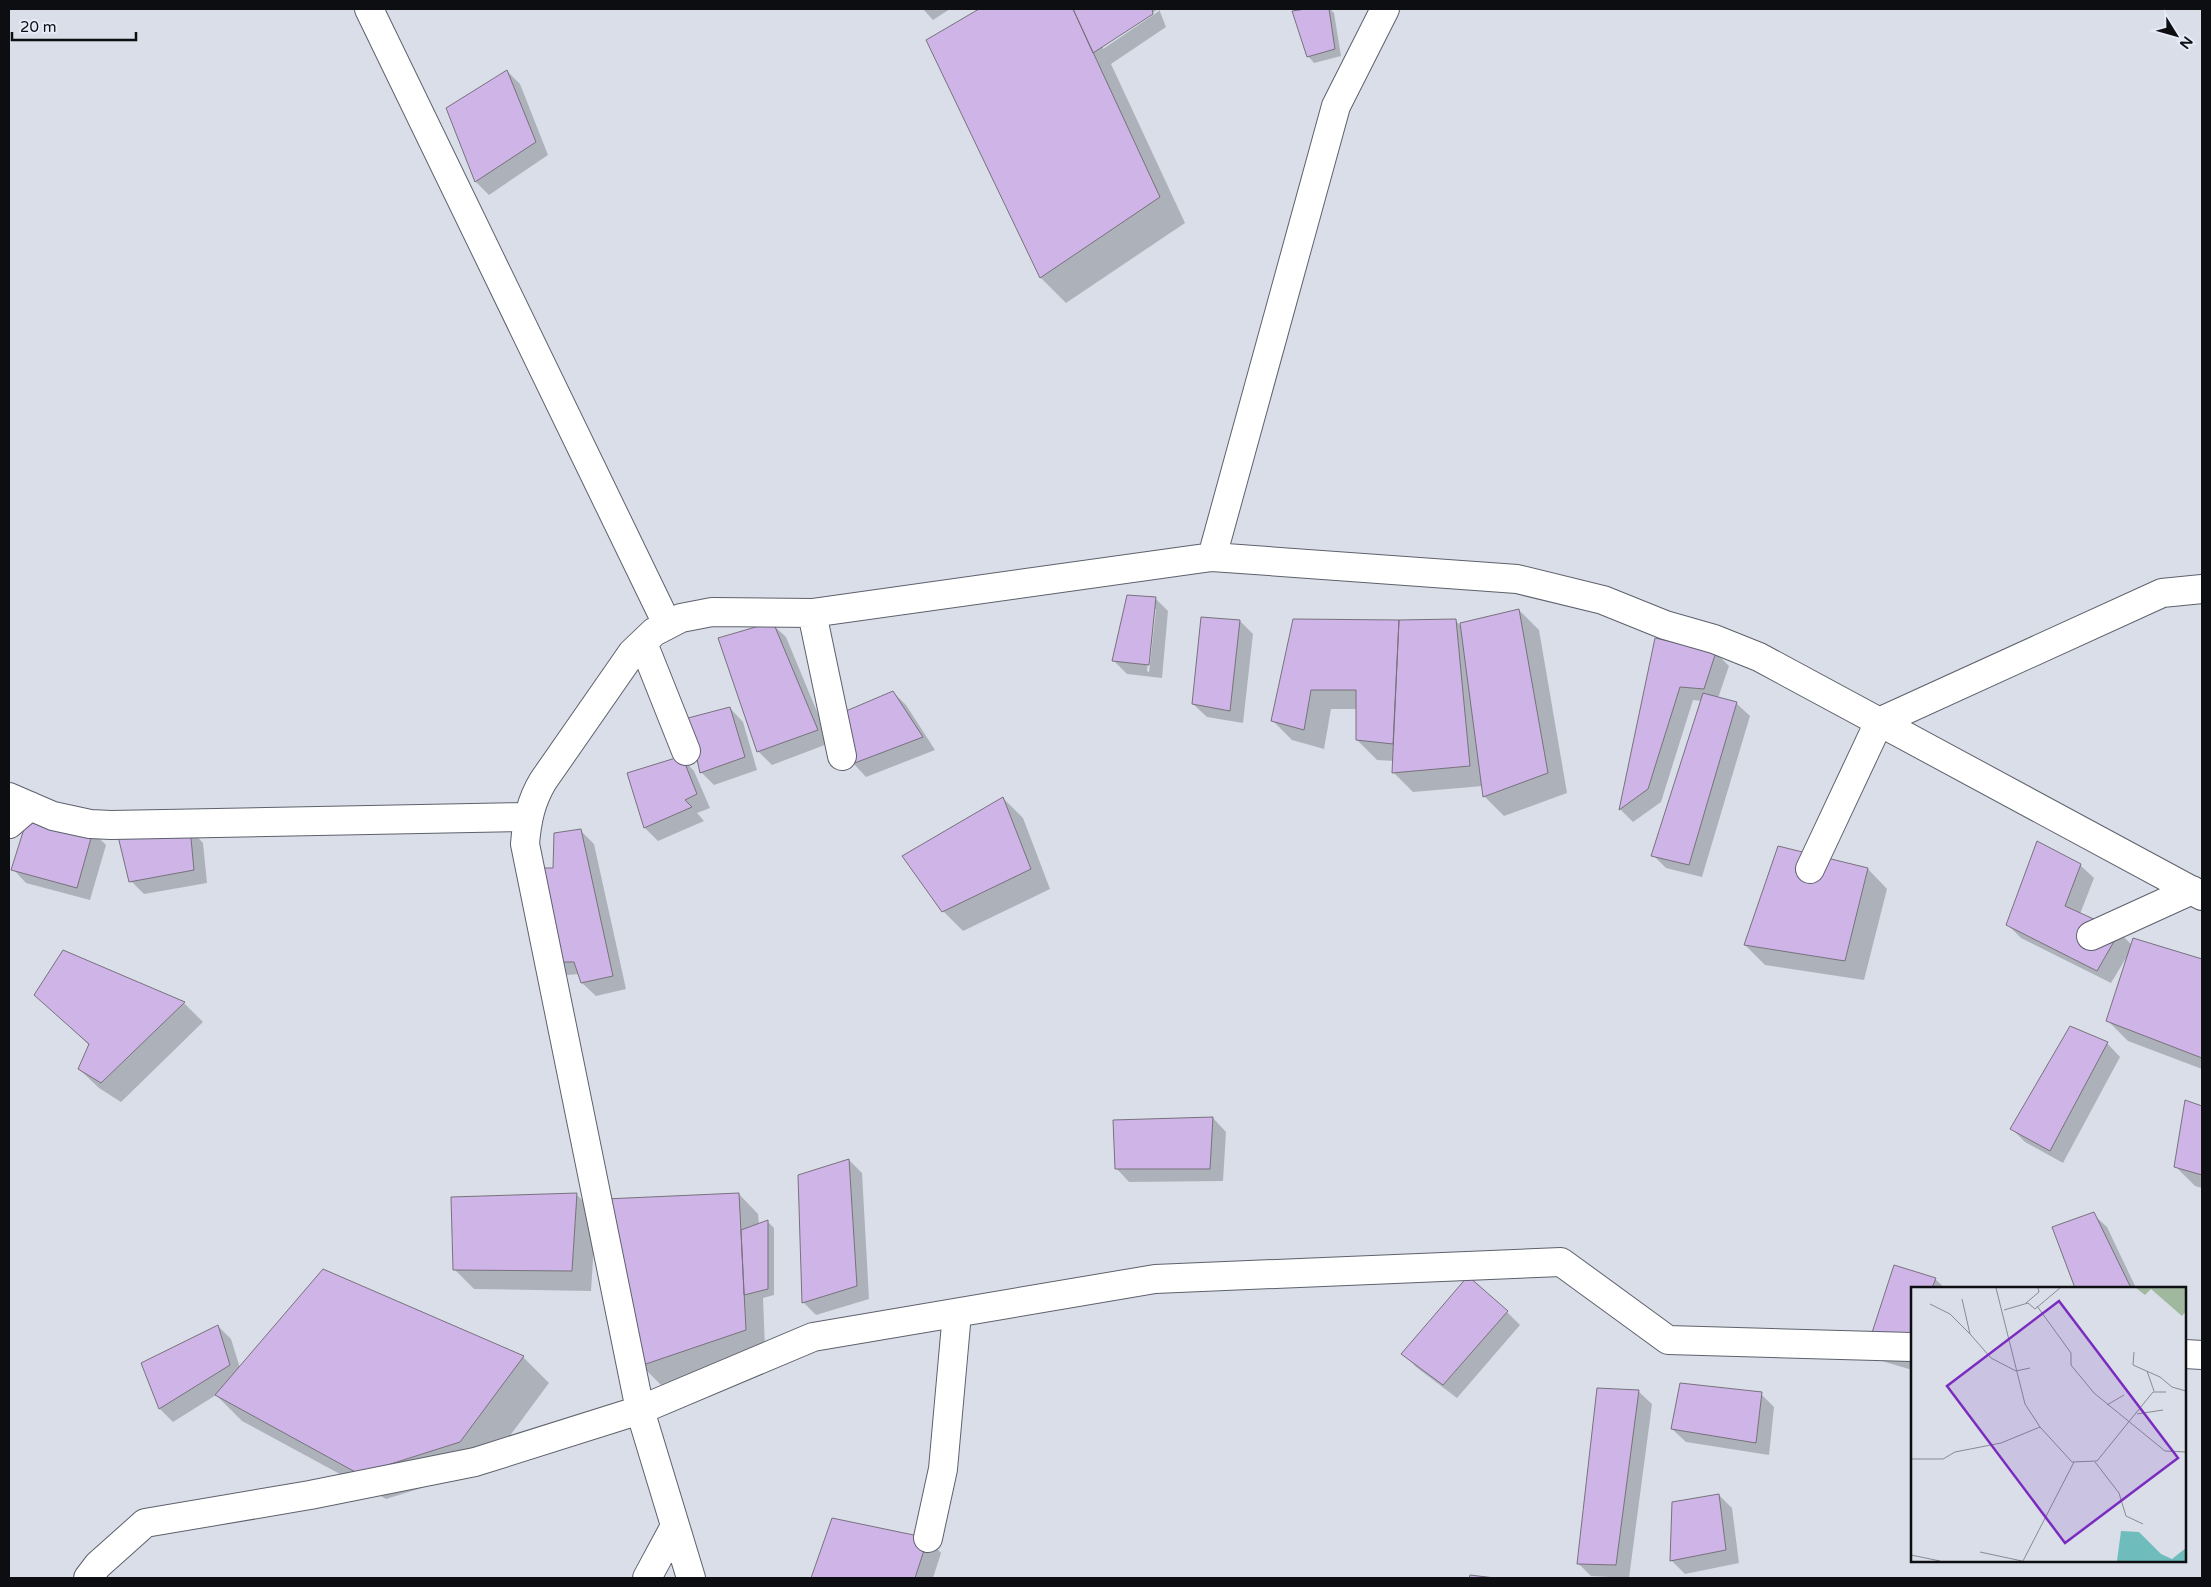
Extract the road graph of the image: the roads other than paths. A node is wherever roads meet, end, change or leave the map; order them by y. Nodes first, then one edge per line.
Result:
1 (369, 9) edge
2 (1385, 9) edge
3 (1212, 557) junction
4 (2202, 589) edge
5 (812, 613) junction
6 (667, 624) junction
7 (643, 643) junction
8 (1879, 722) junction
9 (686, 751) dead end
10 (842, 756) dead end
11 (20, 802) edge
12 (527, 817) junction
13 (9, 824) edge
14 (1810, 869) dead end
15 (2197, 893) edge
16 (2091, 936) dead end
17 (957, 1313) junction
18 (1911, 1346) edge
19 (2186, 1354) edge
20 (2202, 1355) edge
21 (640, 1410) junction
22 (675, 1526) junction
23 (928, 1538) dead end
24 (88, 1578) edge
25 (647, 1578) edge
26 (691, 1578) edge

1 - 6 street
2 - 3 street
3 - 5 street
3 - 8 street
4 - 8 street
5 - 6 street
5 - 10 street
6 - 7 street
7 - 9 street
7 - 12 street
8 - 14 street
8 - 15 street
11 - 12 street
11 - 13 street
12 - 21 street
15 - 16 street
17 - 18 street
17 - 21 street
17 - 23 street
19 - 20 street
21 - 22 street
21 - 24 street
22 - 25 street
22 - 26 street

